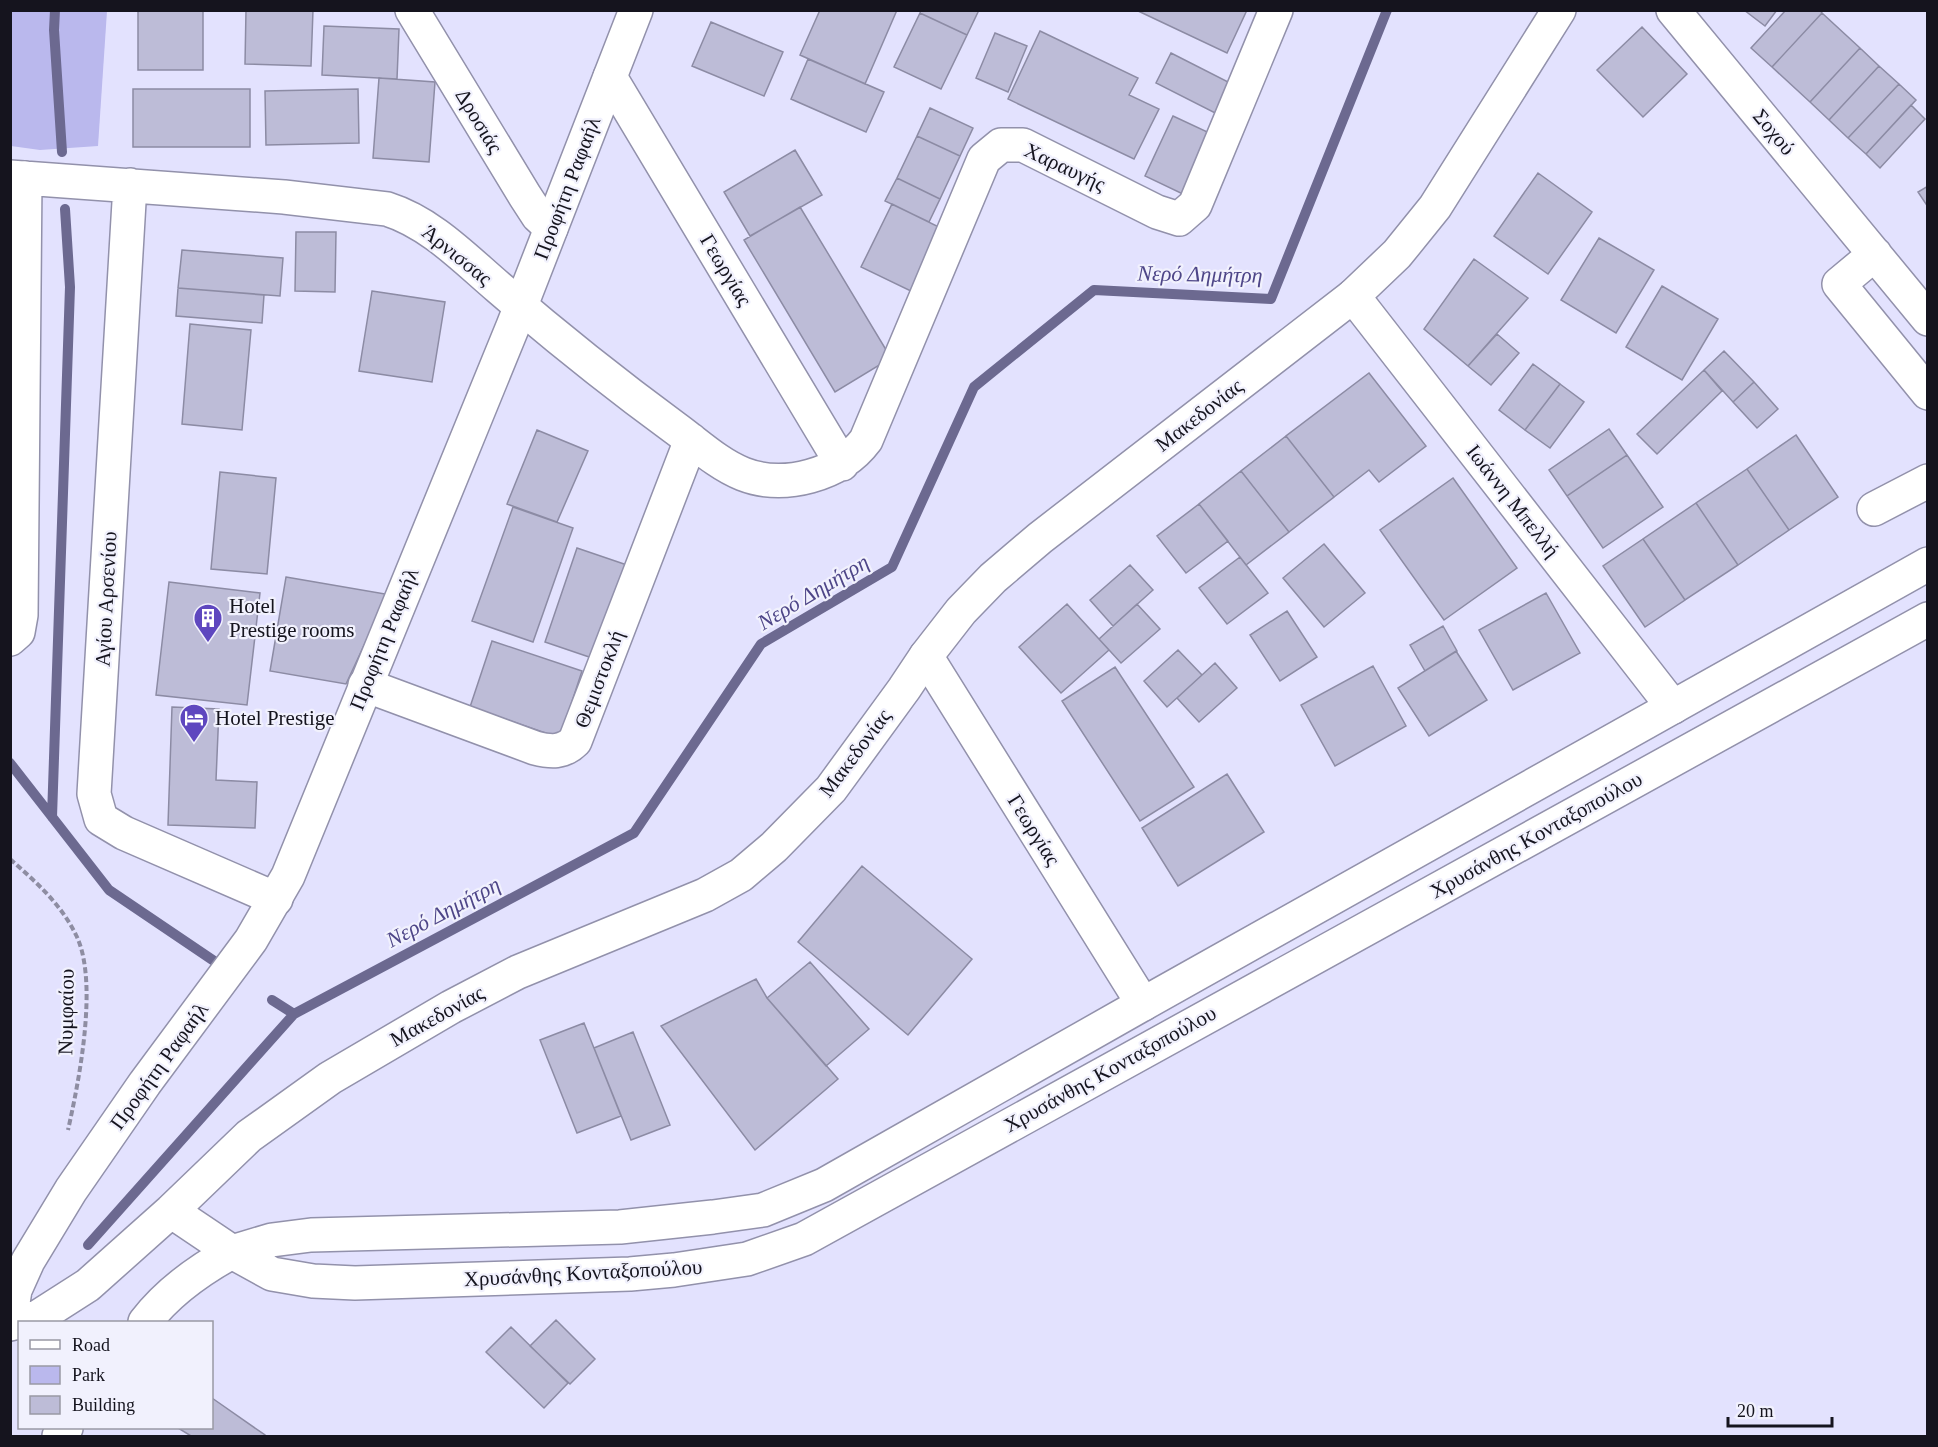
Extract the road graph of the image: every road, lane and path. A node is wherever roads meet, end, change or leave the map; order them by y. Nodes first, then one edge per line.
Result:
1 (412, 10) edge
2 (636, 10) edge
3 (1276, 10) edge
4 (1559, 10) edge
5 (1673, 10) edge
6 (610, 77) junction
7 (18, 177) edge
8 (130, 185) junction
9 (551, 228) junction
10 (1875, 254) junction
11 (1353, 296) junction
12 (520, 307) junction
13 (1928, 319) edge
14 (1928, 393) edge
15 (691, 440) junction
16 (842, 464) junction
17 (1928, 481) edge
18 (1874, 509) dead end
19 (1928, 564) edge
20 (1928, 619) edge
21 (10, 639) edge
22 (926, 656) junction
23 (365, 685) junction
24 (1673, 706) junction
25 (10, 859) edge
26 (276, 899) junction
27 (1143, 1004) junction
28 (67, 1135) dead end
29 (171, 1211) junction
30 (232, 1252) junction
31 (147, 1321) edge
32 (10, 1322) edge

1 - 9 street, Δροσιάς
2 - 6 street, Προφήτη Ραφαήλ
3 - 16 street, Χαραυγής
4 - 11 street, Μακεδονίας
5 - 10 street, Σοχού
6 - 9 street, Προφήτη Ραφαήλ
6 - 16 street, Γεωργίας
7 - 8 street, Άρνισσας
7 - 21 street
8 - 12 street, Άρνισσας
8 - 26 street, Αγίου Αρσενίου
9 - 12 street, Προφήτη Ραφαήλ
10 - 13 street, Σοχού
10 - 14 street
11 - 22 street, Μακεδονίας
11 - 24 street, Ιωάννη Μπελλή
12 - 15 street, Άρνισσας
12 - 23 street, Προφήτη Ραφαήλ
15 - 16 street, Άρνισσας
15 - 23 street, Θεμιστοκλή
17 - 18 street
19 - 24 street, Χρυσάνθης Κονταξοπούλου
20 - 30 street, Χρυσάνθης Κονταξοπούλου
22 - 27 street, Γεωργίας
22 - 29 street, Μακεδονίας
23 - 26 street, Προφήτη Ραφαήλ
24 - 27 street, Χρυσάνθης Κονταξοπούλου
25 - 28 path, Νυμφαίου
26 - 32 street, Προφήτη Ραφαήλ
27 - 30 street, Χρυσάνθης Κονταξοπούλου
29 - 30 street, Χρυσάνθης Κονταξοπούλου
29 - 32 street, Μακεδονίας
30 - 31 street

